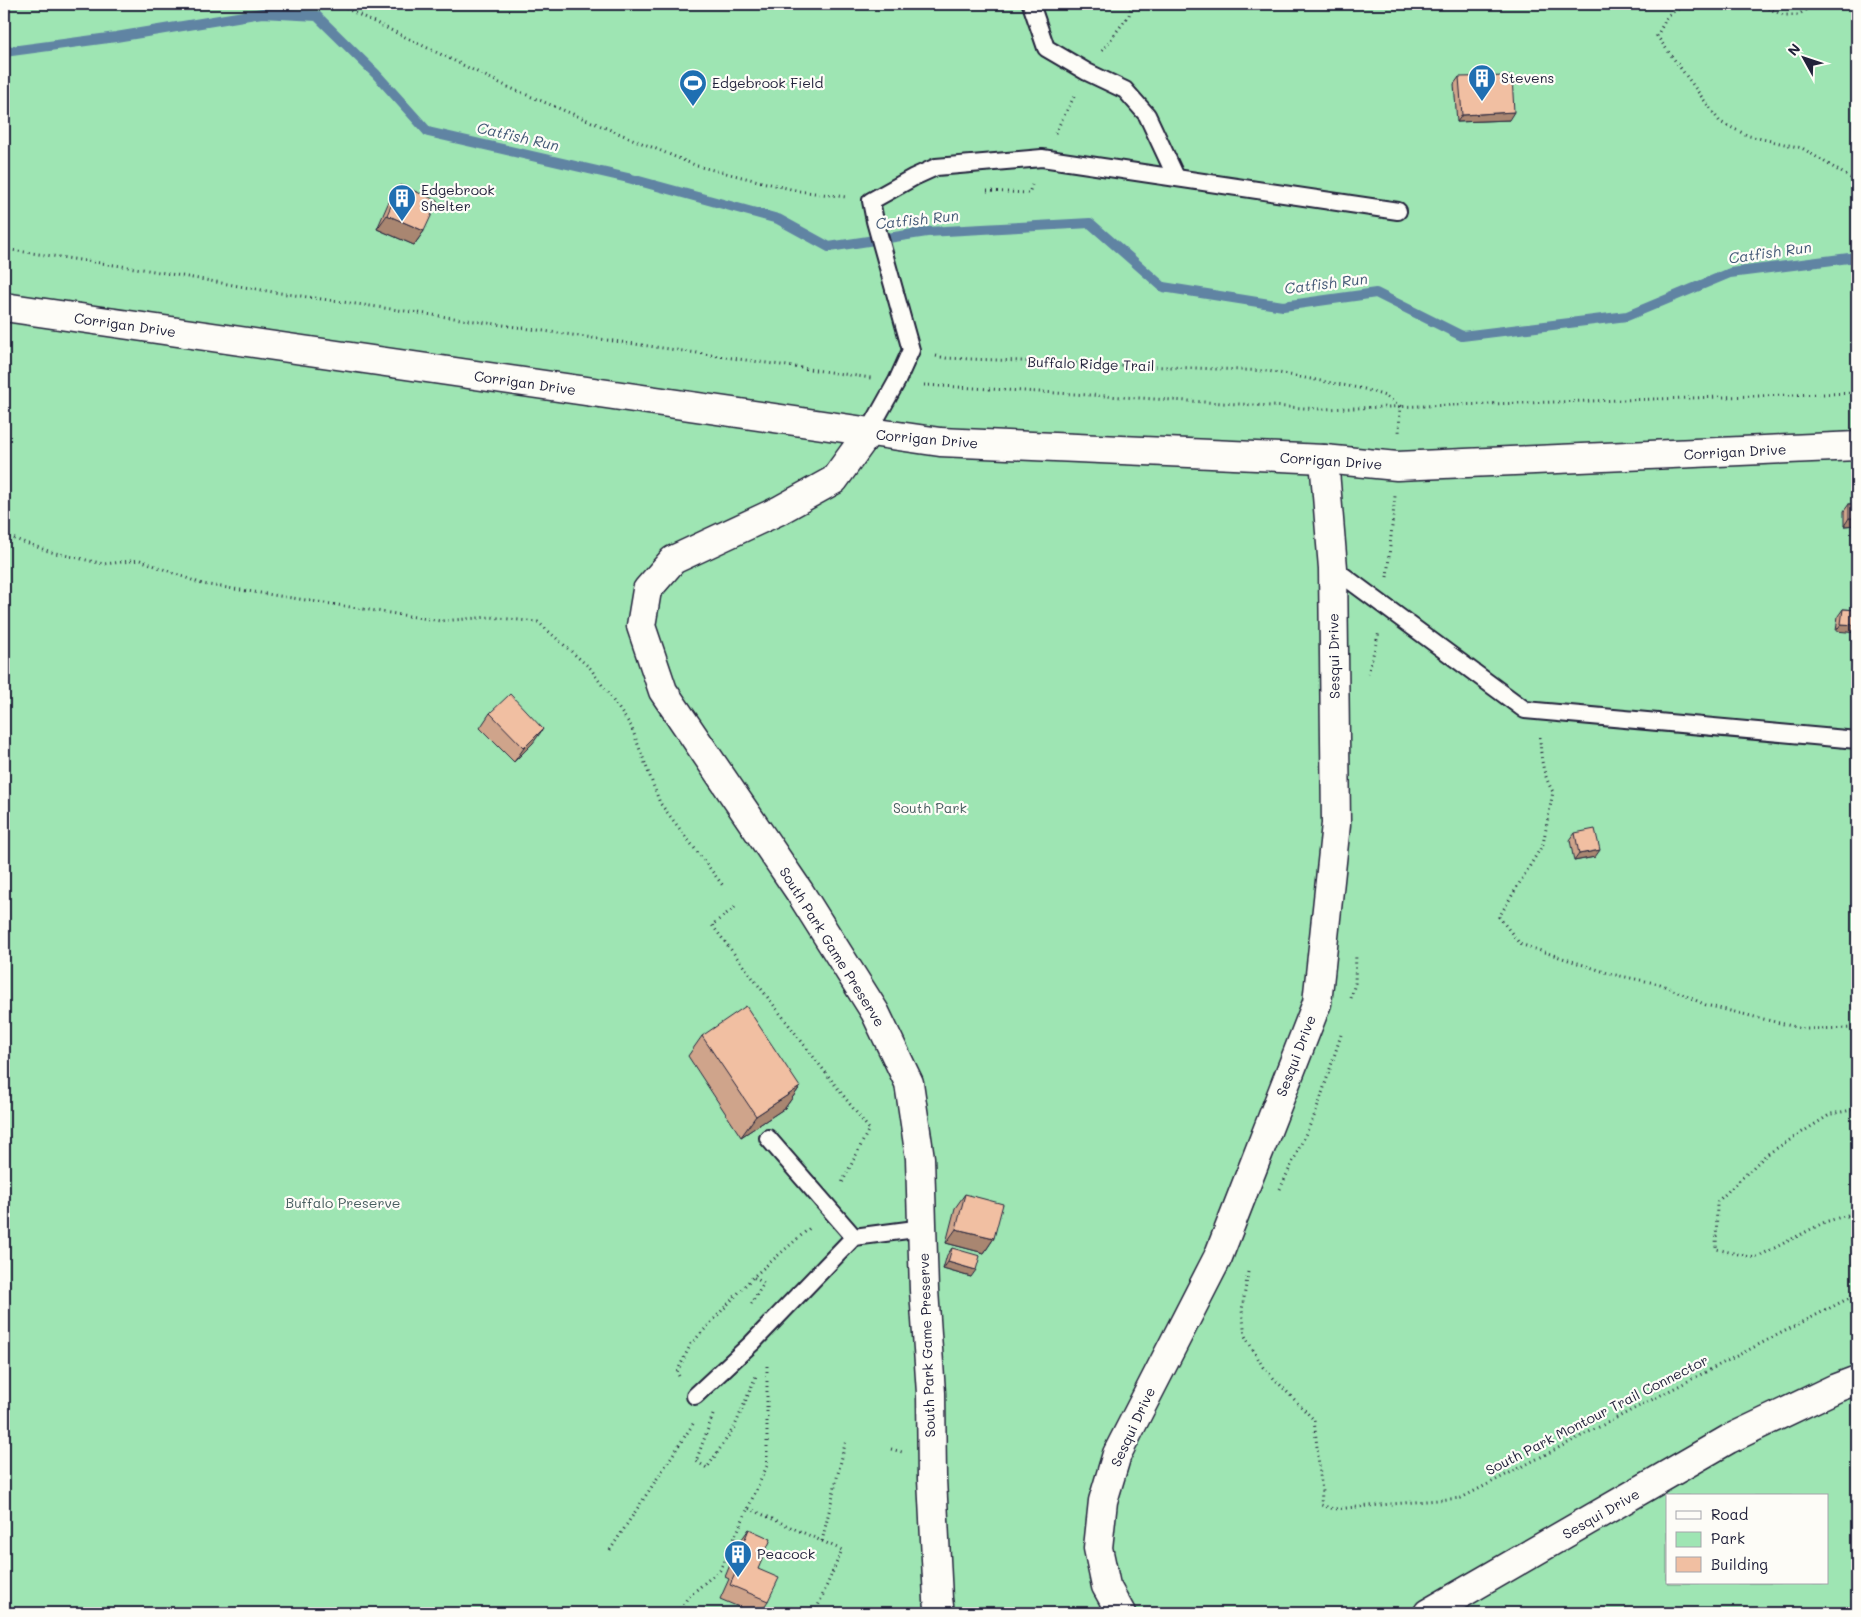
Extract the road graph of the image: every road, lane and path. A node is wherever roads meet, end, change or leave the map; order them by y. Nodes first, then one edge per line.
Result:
1 (337, 4) edge
2 (1031, 4) edge
3 (1687, 4) edge
4 (1759, 4) edge
5 (1815, 4) edge
6 (1176, 177) junction
7 (1857, 182) edge
8 (871, 201) junction
9 (1398, 211) dead end
10 (4, 307) edge
11 (911, 350) junction
12 (1400, 406) dead end
13 (868, 433) junction
14 (1857, 446) edge
15 (1324, 459) junction
16 (4, 538) edge
17 (1333, 568) junction
18 (1538, 711) junction
19 (1857, 740) edge
20 (724, 887) dead end
21 (1857, 1028) edge
22 (1857, 1109) edge
23 (768, 1138) dead end
24 (1857, 1212) edge
25 (1846, 1215) junction
26 (1857, 1220) edge
27 (922, 1228) junction
28 (854, 1237) junction
29 (1857, 1294) edge
30 (767, 1360) dead end
31 (756, 1375) dead end
32 (1857, 1380) edge
33 (695, 1396) dead end
34 (709, 1410) dead end
35 (699, 1416) dead end
36 (846, 1440) dead end
37 (748, 1508) junction
38 (1334, 1509) dead end
39 (822, 1541) junction
40 (610, 1550) dead end
41 (678, 1613) edge
42 (814, 1613) edge
43 (940, 1613) edge
44 (1122, 1613) edge
45 (1428, 1613) edge

1 - 8 path
2 - 6 lane
3 - 7 path
4 - 5 path
6 - 8 lane
6 - 9 lane
8 - 11 lane
10 - 13 street, Corrigan Drive
11 - 12 path, Buffalo Ridge Trail
11 - 13 lane
13 - 15 street, Corrigan Drive
13 - 27 street, South Park Game Preserve
14 - 15 street, Corrigan Drive
15 - 17 street, Sesqui Drive
16 - 20 path
17 - 18 lane
17 - 44 street, Sesqui Drive
18 - 19 lane
18 - 21 path
22 - 25 path
23 - 28 lane
24 - 25 path
25 - 26 path
27 - 28 lane
27 - 43 street, South Park Game Preserve
28 - 33 lane
29 - 38 path, South Park Montour Trail Connector
30 - 37 path
31 - 34 path
32 - 45 street, Sesqui Drive
35 - 40 path
36 - 39 path
37 - 39 path
37 - 41 path
39 - 42 path

